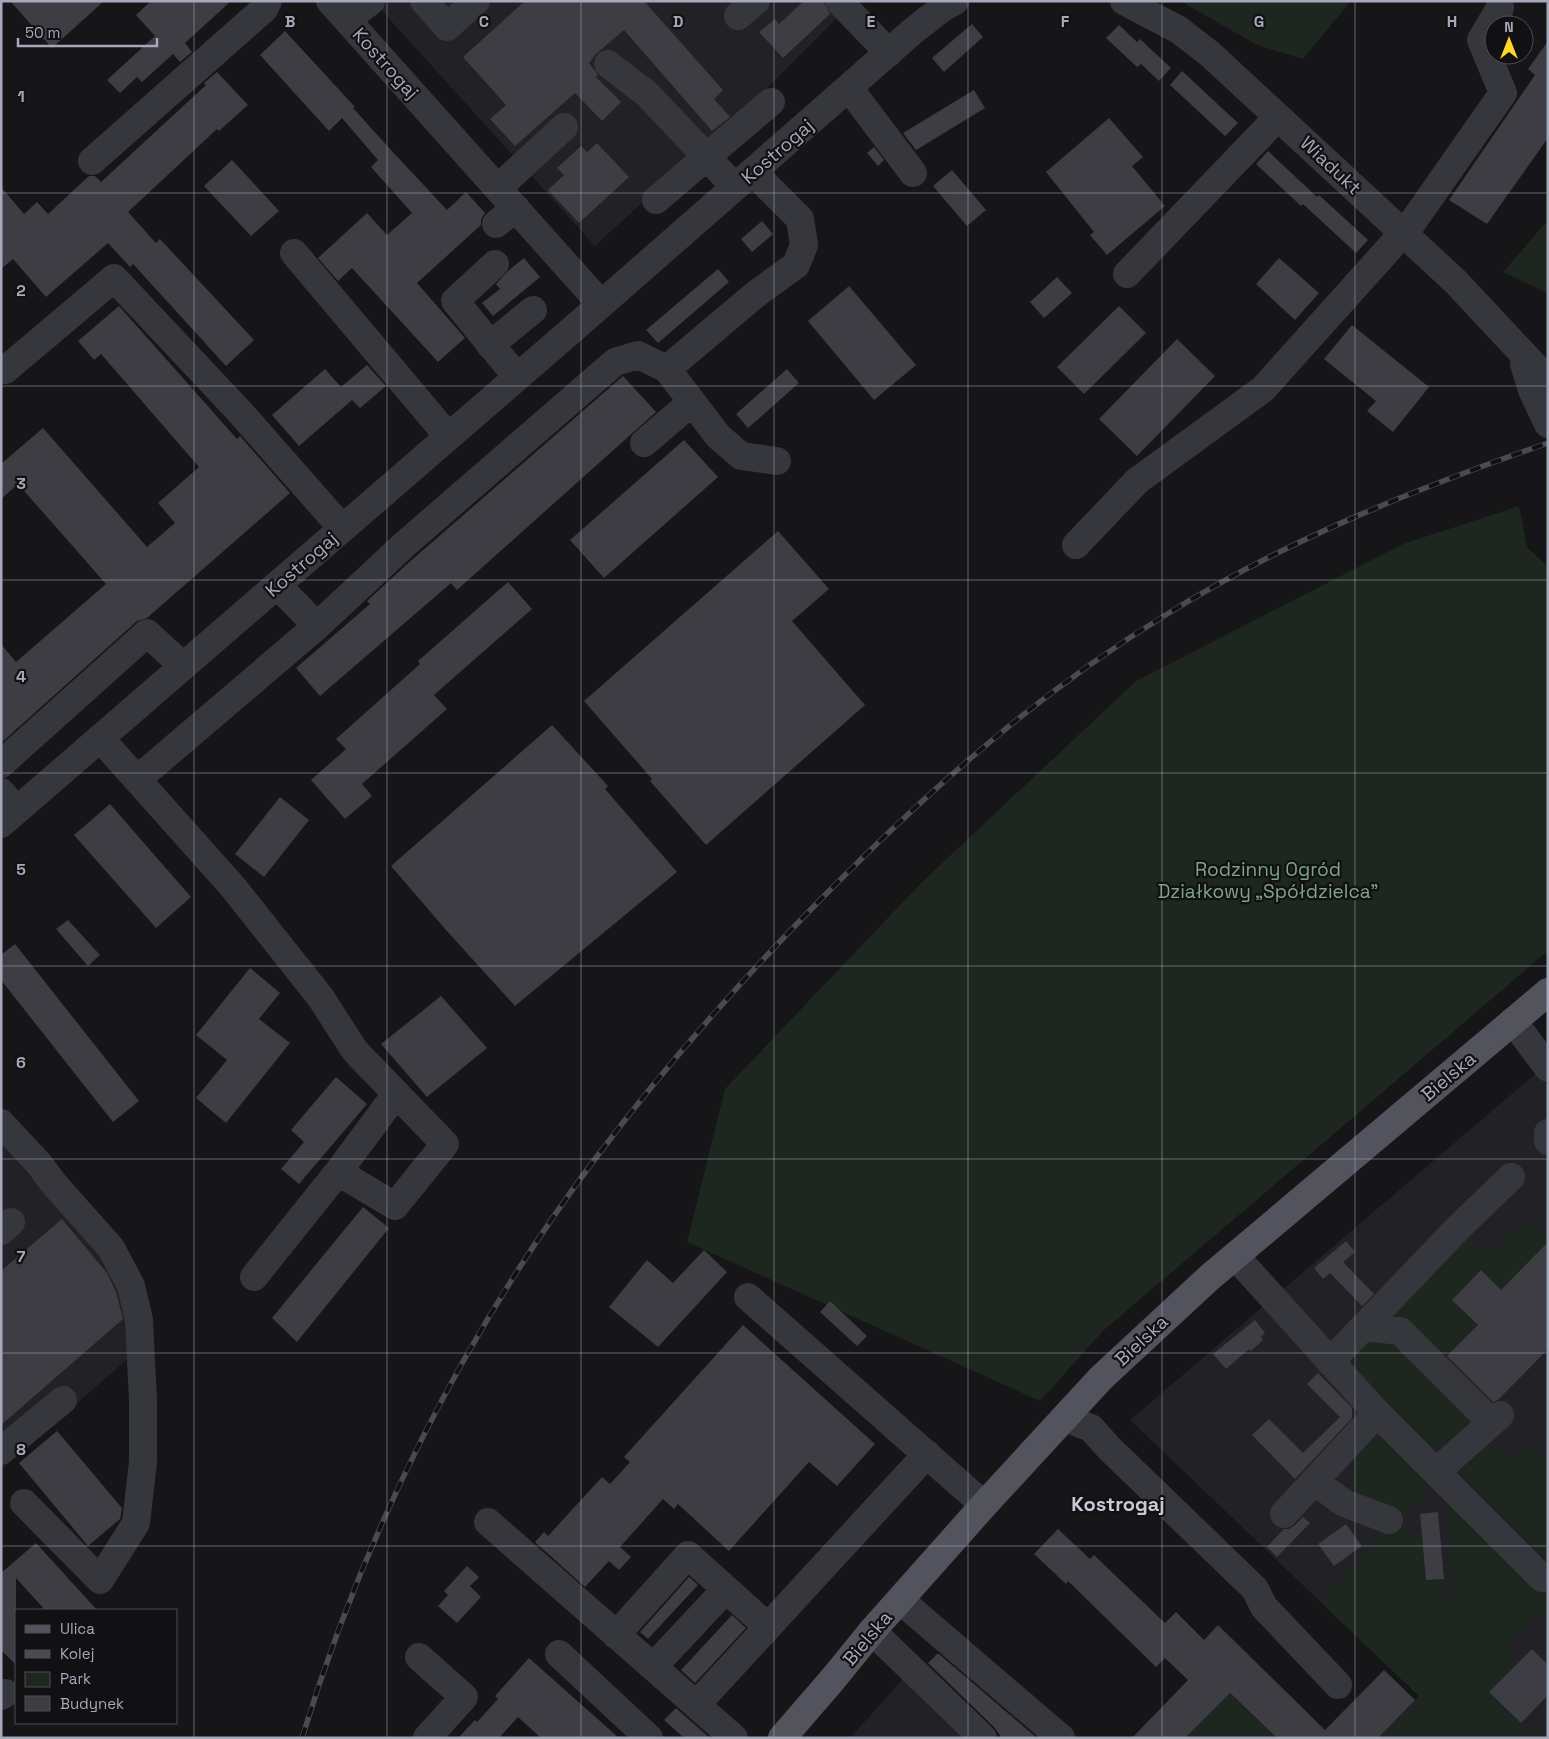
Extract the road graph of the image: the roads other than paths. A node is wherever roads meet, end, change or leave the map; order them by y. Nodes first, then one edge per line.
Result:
1 (268, 1) edge
2 (371, 1) edge
3 (424, 1) edge
4 (476, 1) edge
5 (839, 1) edge
6 (955, 1) edge
7 (1124, 1) edge
8 (1500, 8) dead end
9 (339, 11) edge
10 (889, 53) junction
11 (608, 64) dead end
12 (849, 88) junction
13 (771, 102) dead end
14 (1278, 117) junction
15 (564, 127) dead end
16 (707, 157) junction
17 (92, 161) dead end
18 (913, 174) dead end
19 (744, 179) junction
20 (498, 188) junction
21 (656, 200) dead end
22 (1403, 233) junction
23 (294, 254) dead end
24 (495, 264) dead end
25 (1127, 274) dead end
26 (601, 304) junction
27 (533, 310) dead end
28 (490, 346) junction
29 (1521, 350) junction
30 (667, 369) junction
31 (5, 370) dead end
32 (516, 377) junction
33 (1548, 384) edge
34 (692, 402) junction
35 (1548, 424) edge
36 (448, 436) junction
37 (644, 443) dead end
38 (777, 461) dead end
39 (342, 528) junction
40 (1076, 545) dead end
41 (277, 584) junction
42 (317, 626) junction
43 (183, 666) junction
44 (100, 738) junction
45 (1, 764) edge
46 (137, 778) junction
47 (7, 809) edge
48 (1548, 992) edge
49 (1513, 1021) junction
50 (1548, 1068) edge
51 (396, 1094) junction
52 (1, 1123) edge
53 (1548, 1133) edge
54 (1548, 1141) edge
55 (338, 1172) junction
56 (1511, 1177) dead end
57 (1235, 1256) junction
58 (254, 1277) dead end
59 (748, 1297) dead end
60 (1363, 1327) junction
61 (1330, 1362) junction
62 (63, 1400) dead end
63 (1068, 1414) junction
64 (1377, 1414) junction
65 (1, 1451) edge
66 (927, 1454) junction
67 (1436, 1472) junction
68 (1314, 1481) junction
69 (24, 1503) dead end
70 (984, 1505) junction
71 (1284, 1514) dead end
72 (1389, 1520) dead end
73 (488, 1522) dead end
74 (1542, 1578) dead end
75 (726, 1589) junction
76 (900, 1600) junction
77 (768, 1626) junction
78 (872, 1631) junction
79 (616, 1635) junction
80 (559, 1654) dead end
81 (419, 1657) dead end
82 (653, 1667) junction
83 (1338, 1685) dead end
84 (696, 1705) junction
85 (427, 1738) edge
86 (649, 1738) edge
87 (734, 1738) edge
88 (782, 1738) edge
89 (983, 1738) edge
90 (1061, 1738) edge

1 - 17 street
2 - 9 street
3 - 4 street
5 - 10 street
6 - 10 street, Kostrogaj
7 - 14 street, Wiadukt
8 - 22 street
9 - 20 street, Kostrogaj
10 - 12 street, Kostrogaj
11 - 16 street
12 - 18 street
12 - 19 street, Kostrogaj
13 - 16 street
14 - 22 street, Wiadukt
14 - 25 street
15 - 20 street
16 - 19 street
16 - 21 street
19 - 26 street, Kostrogaj
19 - 30 street
20 - 26 street, Kostrogaj
22 - 29 street, Wiadukt
22 - 40 street
23 - 36 street
24 - 28 street
26 - 32 street, Kostrogaj
27 - 28 street
28 - 32 street
29 - 33 street, Wiadukt
29 - 35 street, Wiadukt
30 - 34 street
30 - 42 street
31 - 39 street
32 - 36 street, Kostrogaj
34 - 37 street
34 - 38 street
36 - 39 street, Kostrogaj
39 - 41 street, Kostrogaj
41 - 42 street
41 - 43 street, Kostrogaj
42 - 46 street
43 - 44 street, Kostrogaj
43 - 45 street
44 - 46 street
44 - 47 street, Kostrogaj
46 - 51 street
48 - 49 main road, Bielska
49 - 50 street
49 - 57 main road, Bielska
51 - 55 street
51 - 55 street
52 - 69 street
53 - 54 street
55 - 58 street
56 - 60 street
57 - 61 street
57 - 63 main road, Bielska
59 - 66 street
60 - 61 street
60 - 67 street
61 - 64 street
62 - 65 street
63 - 70 main road, Bielska
63 - 83 street
64 - 67 street
64 - 68 street
66 - 70 street
66 - 77 street
67 - 74 street
68 - 71 street
68 - 72 street
70 - 76 main road, Bielska
73 - 79 street
75 - 77 street
75 - 79 street
75 - 82 street
76 - 78 main road, Bielska
76 - 90 street
77 - 84 street
78 - 88 main road, Bielska
78 - 89 street
79 - 82 street
80 - 86 street
81 - 85 street
82 - 84 street
84 - 87 street

